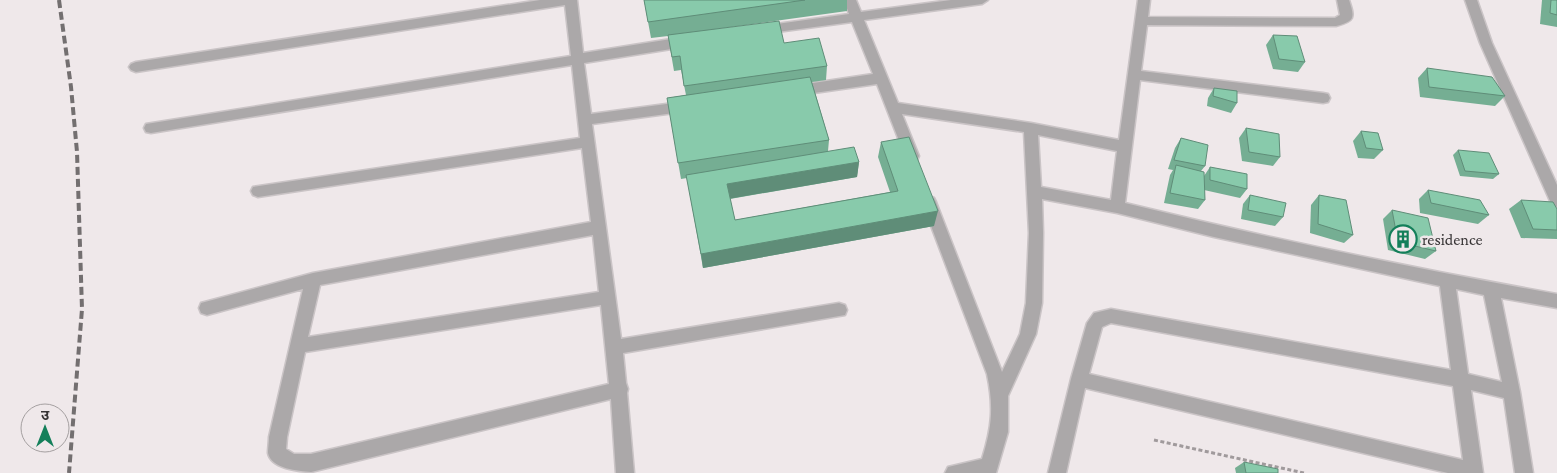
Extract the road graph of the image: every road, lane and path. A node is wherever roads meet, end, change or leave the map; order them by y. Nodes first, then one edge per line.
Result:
1 (570, 0) edge
2 (850, 0) edge
3 (982, 0) edge
4 (1144, 0) edge
5 (1343, 0) edge
6 (1471, 0) edge
7 (856, 16) junction
8 (1141, 21) junction
9 (750, 32) edge
10 (702, 40) edge
11 (577, 59) junction
12 (136, 66) dead end
13 (1136, 75) junction
14 (882, 78) junction
15 (783, 92) edge
16 (1323, 98) dead end
17 (704, 103) edge
18 (894, 108) junction
19 (586, 120) junction
20 (150, 128) dead end
21 (1031, 128) junction
22 (587, 142) junction
23 (1125, 148) junction
24 (918, 172) edge
25 (925, 190) edge
26 (258, 191) dead end
27 (1035, 192) junction
28 (1557, 201) edge
29 (1117, 207) junction
30 (600, 227) junction
31 (313, 280) junction
32 (1447, 281) junction
33 (1491, 289) junction
34 (608, 297) junction
35 (1557, 300) edge
36 (207, 308) dead end
37 (839, 310) dead end
38 (298, 346) junction
39 (614, 347) junction
40 (1079, 378) junction
41 (1459, 379) junction
42 (620, 389) junction
43 (1512, 392) junction
44 (1000, 396) junction
45 (1154, 440) dead end
46 (988, 470) edge
47 (1474, 472) edge
48 (625, 473) edge
49 (954, 473) edge
50 (1057, 473) edge
51 (1304, 473) edge
52 (1524, 473) edge

1 - 11 street
1 - 12 street
2 - 7 street
3 - 7 street
4 - 8 street
5 - 8 street
6 - 28 street
7 - 9 street
7 - 14 street
8 - 13 street
10 - 11 street
11 - 19 street
11 - 20 street
13 - 16 street
13 - 23 street
14 - 15 street
14 - 18 street
17 - 19 street
18 - 21 street
18 - 24 street
19 - 22 street
21 - 23 street
21 - 27 street
22 - 26 street
22 - 30 street
23 - 29 street
25 - 44 street
27 - 29 street
27 - 44 street
29 - 32 street
30 - 31 street
30 - 34 street
31 - 36 street
31 - 38 street
32 - 33 street
32 - 41 street
33 - 35 street
33 - 43 street
34 - 38 street
34 - 39 street
37 - 39 street
38 - 42 street
39 - 42 street
40 - 41 street
40 - 47 street
40 - 50 street
41 - 43 street
41 - 47 street
42 - 48 street
43 - 52 street
44 - 46 street
45 - 51 path
46 - 49 street

